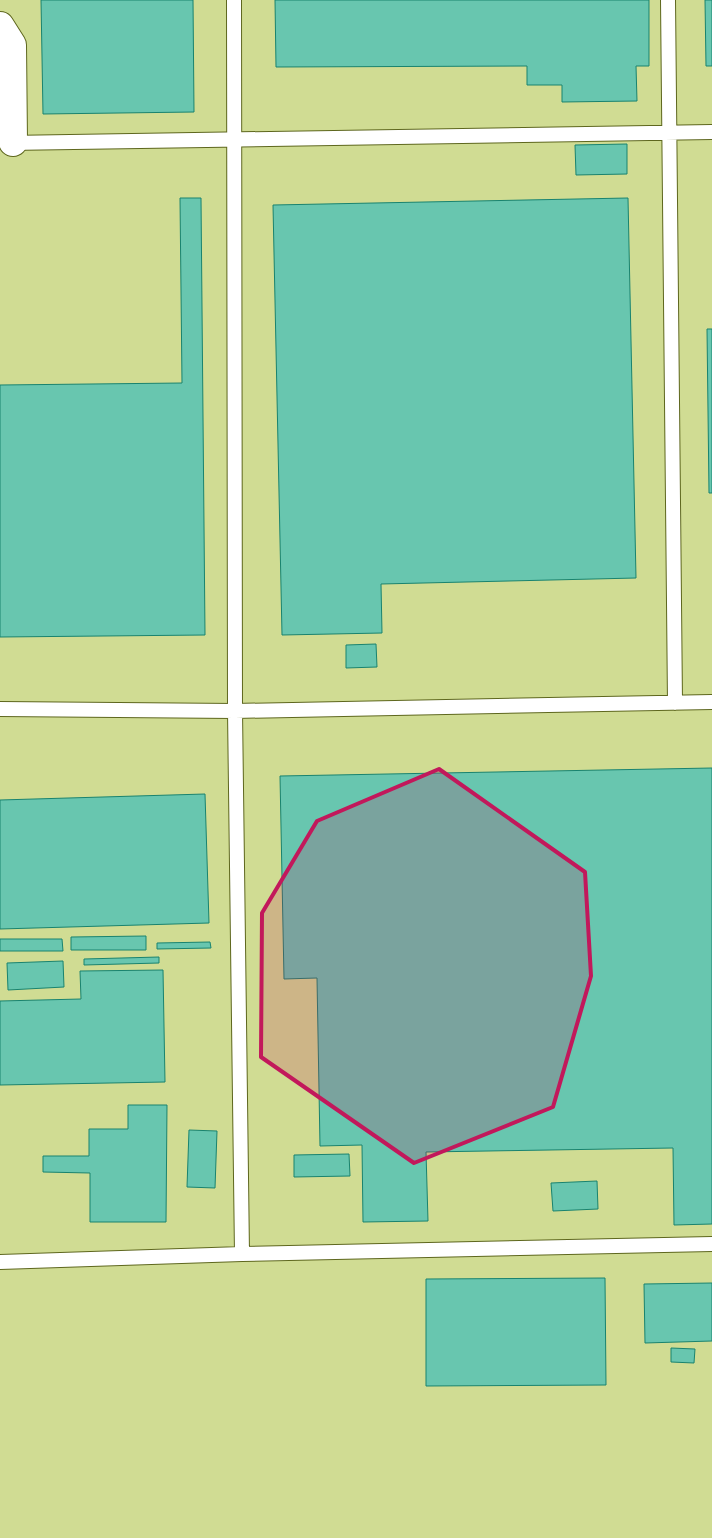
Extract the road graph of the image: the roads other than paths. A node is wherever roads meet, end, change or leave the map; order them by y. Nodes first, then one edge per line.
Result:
1 (234, 0) edge
2 (668, 0) edge
3 (0, 26) edge
4 (712, 132) edge
5 (669, 133) junction
6 (233, 139) junction
7 (6, 143) edge
8 (712, 702) edge
9 (675, 703) junction
10 (0, 709) edge
11 (235, 711) junction
12 (712, 1244) edge
13 (242, 1254) junction
14 (0, 1262) edge

1 - 6 lane
2 - 5 lane
3 - 7 street
4 - 5 lane
5 - 6 lane
5 - 9 lane
6 - 7 lane
6 - 11 lane
8 - 9 lane
9 - 11 lane
10 - 11 lane
11 - 13 lane
12 - 13 lane
13 - 14 lane

